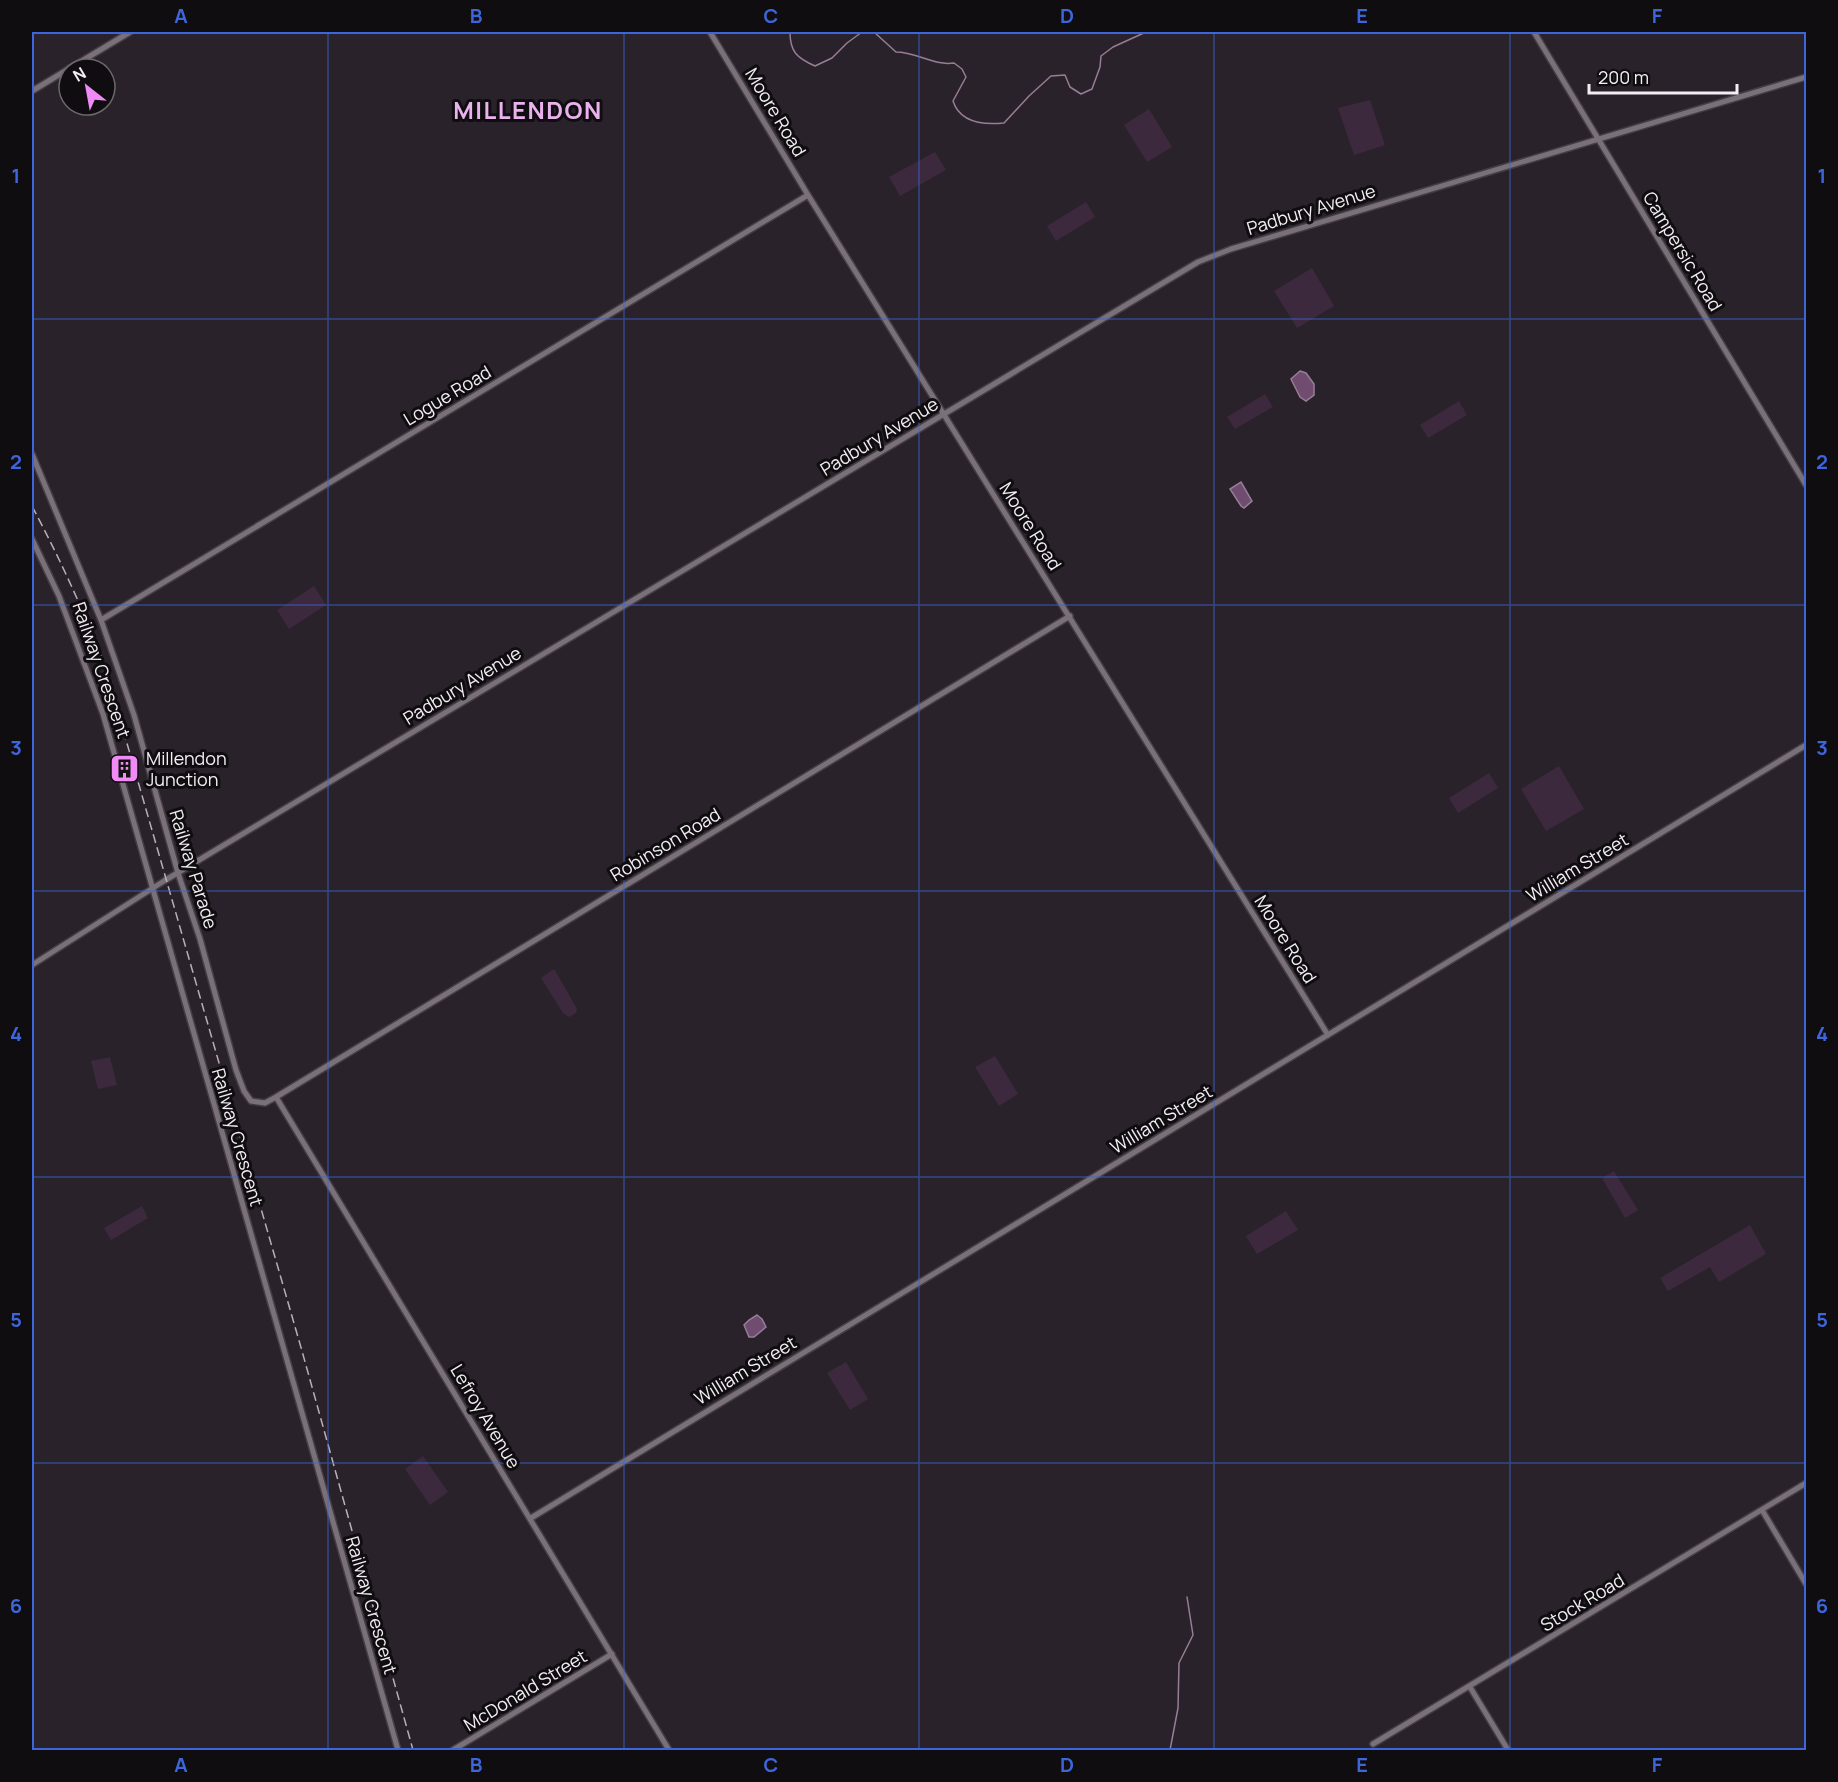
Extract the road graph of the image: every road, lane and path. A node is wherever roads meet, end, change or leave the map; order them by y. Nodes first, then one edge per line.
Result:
1 (130, 32) edge
2 (710, 32) edge
3 (1534, 32) edge
4 (1806, 76) edge
5 (32, 91) edge
6 (1598, 139) junction
7 (808, 195) junction
8 (945, 414) junction
9 (32, 454) edge
10 (1806, 485) edge
11 (32, 539) edge
12 (1070, 616) junction
13 (101, 620) junction
14 (1806, 745) edge
15 (178, 873) junction
16 (151, 888) junction
17 (32, 965) edge
18 (1328, 1035) junction
19 (276, 1097) junction
20 (1806, 1483) edge
21 (1762, 1510) junction
22 (531, 1518) junction
23 (1806, 1584) edge
24 (612, 1654) junction
25 (1470, 1687) junction
26 (1373, 1744) dead end
27 (398, 1750) edge
28 (453, 1750) edge
29 (669, 1750) edge
30 (1508, 1750) edge

1 - 5 street
2 - 7 street, Moore Road
3 - 6 street, Campersic Road
4 - 6 street, Padbury Avenue
6 - 8 street, Padbury Avenue
6 - 10 street, Campersic Road
7 - 8 street, Moore Road
7 - 13 street, Logue Road
8 - 12 street, Moore Road
8 - 15 street, Padbury Avenue
9 - 13 street, Railway Parade
11 - 16 street, Railway Crescent
12 - 18 street, Moore Road
12 - 19 street, Robinson Road
13 - 15 street, Railway Parade
14 - 18 street, William Street
15 - 16 street, Padbury Avenue
15 - 19 street, Railway Parade
16 - 17 street, Padbury Avenue
16 - 27 street, Railway Crescent
18 - 22 street, William Street
19 - 22 street, Lefroy Avenue
20 - 21 street, Stock Road
21 - 23 street
21 - 25 street, Stock Road
22 - 24 street, Lefroy Avenue
24 - 28 street, McDonald Street
24 - 29 street, Lefroy Avenue
25 - 26 street, Stock Road
25 - 30 street

